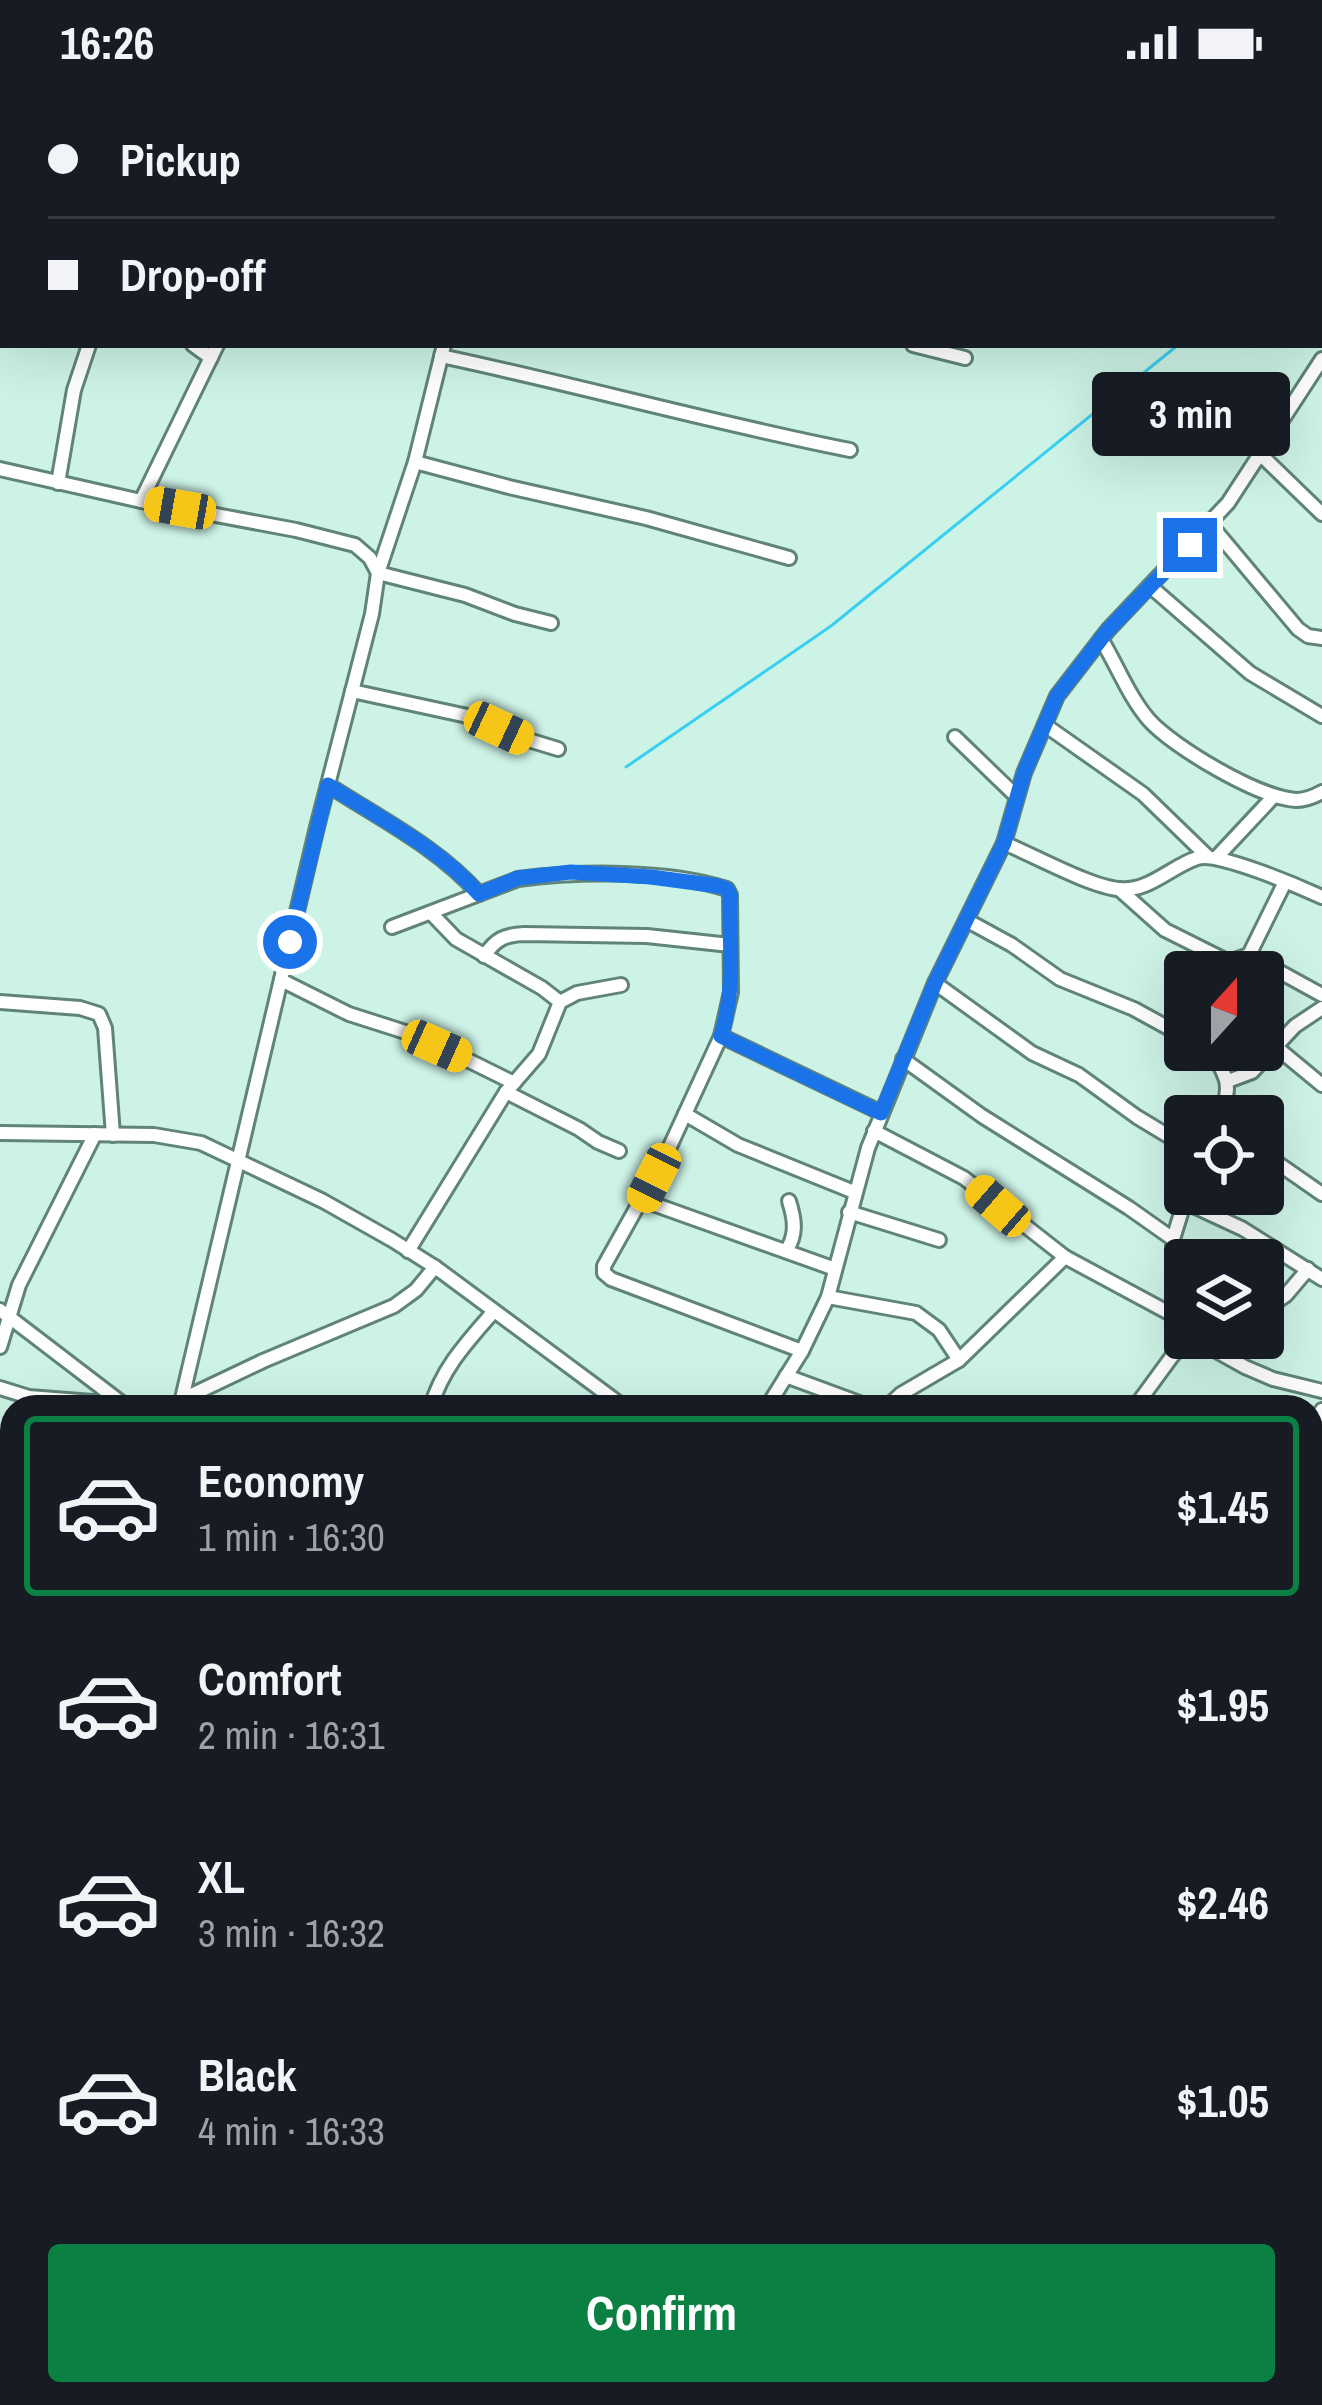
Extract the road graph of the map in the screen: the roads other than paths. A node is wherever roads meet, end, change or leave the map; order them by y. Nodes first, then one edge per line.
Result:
1 (88, 348) edge
2 (925, 348) edge
3 (214, 351) edge
4 (442, 351) edge
5 (964, 358) dead end
6 (1322, 359) edge
7 (850, 450) dead end
8 (1260, 454) junction
9 (415, 462) junction
10 (0, 469) edge
11 (58, 483) junction
12 (141, 501) junction
13 (1322, 514) edge
14 (1210, 524) junction
15 (789, 558) dead end
16 (378, 573) junction
17 (1150, 586) junction
18 (551, 623) dead end
19 (1322, 638) edge
20 (1101, 640) junction
21 (352, 691) junction
22 (1322, 716) edge
23 (1045, 725) junction
24 (955, 737) dead end
25 (558, 749) dead end
26 (328, 785) junction
27 (1322, 792) edge
28 (1016, 796) junction
29 (1274, 796) junction
30 (1004, 843) junction
31 (1212, 857) junction
32 (1285, 882) junction
33 (1119, 890) junction
34 (479, 894) junction
35 (1322, 897) edge
36 (431, 913) junction
37 (968, 921) junction
38 (392, 927) dead end
39 (730, 945) junction
40 (1207, 951) edge
41 (1251, 951) edge
42 (484, 956) junction
43 (1284, 974) edge
44 (281, 980) junction
45 (935, 983) junction
46 (621, 985) dead end
47 (1322, 995) edge
48 (560, 1001) junction
49 (0, 1002) edge
50 (1322, 1008) edge
51 (1164, 1025) edge
52 (721, 1036) junction
53 (1284, 1038) edge
54 (1284, 1053) edge
55 (903, 1059) junction
56 (1223, 1071) edge
57 (1253, 1071) edge
58 (1228, 1081) junction
59 (1322, 1085) edge
60 (510, 1088) junction
61 (1228, 1095) edge
62 (881, 1113) junction
63 (686, 1114) junction
64 (874, 1131) junction
65 (0, 1133) edge
66 (1164, 1133) edge
67 (95, 1134) junction
68 (113, 1135) junction
69 (620, 1150) dead end
70 (238, 1161) junction
71 (1284, 1168) edge
72 (854, 1192) junction
73 (1322, 1194) edge
74 (642, 1200) junction
75 (789, 1201) dead end
76 (849, 1212) junction
77 (1180, 1215) edge
78 (1217, 1215) edge
79 (1173, 1239) joint
80 (938, 1240) dead end
81 (408, 1250) junction
82 (786, 1251) junction
83 (1065, 1257) junction
84 (435, 1268) junction
85 (835, 1269) junction
86 (1308, 1269) junction
87 (1322, 1279) edge
88 (1284, 1296) edge
89 (828, 1297) junction
90 (1164, 1310) edge
91 (494, 1311) junction
92 (5, 1313) edge
93 (0, 1347) edge
94 (802, 1351) junction
95 (1169, 1359) edge
96 (1230, 1359) edge
97 (959, 1360) junction
98 (786, 1376) junction
99 (0, 1388) edge
100 (1322, 1390) edge
101 (31, 1395) edge
102 (111, 1395) edge
103 (183, 1395) edge
104 (197, 1395) edge
105 (435, 1395) edge
106 (603, 1395) edge
107 (774, 1395) edge
108 (837, 1395) edge
109 (901, 1395) edge
110 (1144, 1395) edge

1 - 11 street
2 - 5 street
3 - 12 street
4 - 7 street
4 - 9 street
6 - 8 street
8 - 13 street
8 - 14 street
9 - 15 street
9 - 16 street
10 - 11 street
11 - 12 street
12 - 16 street
14 - 17 street
14 - 19 street
16 - 18 street
16 - 21 street
17 - 20 street
17 - 22 street
20 - 23 street
20 - 29 street
21 - 25 street
21 - 26 street
23 - 28 street
23 - 31 street
24 - 28 street
26 - 34 street
26 - 44 street
27 - 29 street
28 - 30 street
29 - 31 street
30 - 33 street
30 - 37 street
31 - 32 street
31 - 33 street
32 - 35 street
32 - 41 street
33 - 40 street
34 - 36 street
34 - 39 street
36 - 38 street
36 - 42 street
37 - 45 street
37 - 51 street
39 - 42 street
39 - 52 street
42 - 48 street
43 - 47 street
44 - 60 street
44 - 70 street
45 - 55 street
45 - 66 street
46 - 48 street
48 - 60 street
49 - 68 street
50 - 53 street
52 - 62 street
52 - 63 street
54 - 59 street
55 - 62 street
55 - 79 street
56 - 58 street
57 - 58 street
58 - 61 street
60 - 69 street
60 - 81 street
62 - 64 street
63 - 72 street
63 - 74 street
64 - 72 street
64 - 83 street
65 - 67 street
67 - 68 street
67 - 92 street
68 - 70 street
70 - 81 street
70 - 103 street
71 - 73 street
72 - 76 street
74 - 82 street
74 - 94 street
75 - 82 street
76 - 80 street
76 - 85 street
77 - 79 street
78 - 86 street
81 - 84 street
82 - 85 street
83 - 90 street
83 - 97 street
84 - 91 street
84 - 104 street
85 - 89 street
86 - 87 street
86 - 88 street
89 - 94 street
89 - 97 street
91 - 105 street
91 - 106 street
92 - 93 street
92 - 102 street
94 - 98 street
95 - 110 street
96 - 100 street
97 - 109 street
98 - 107 street
98 - 108 street
99 - 101 street

